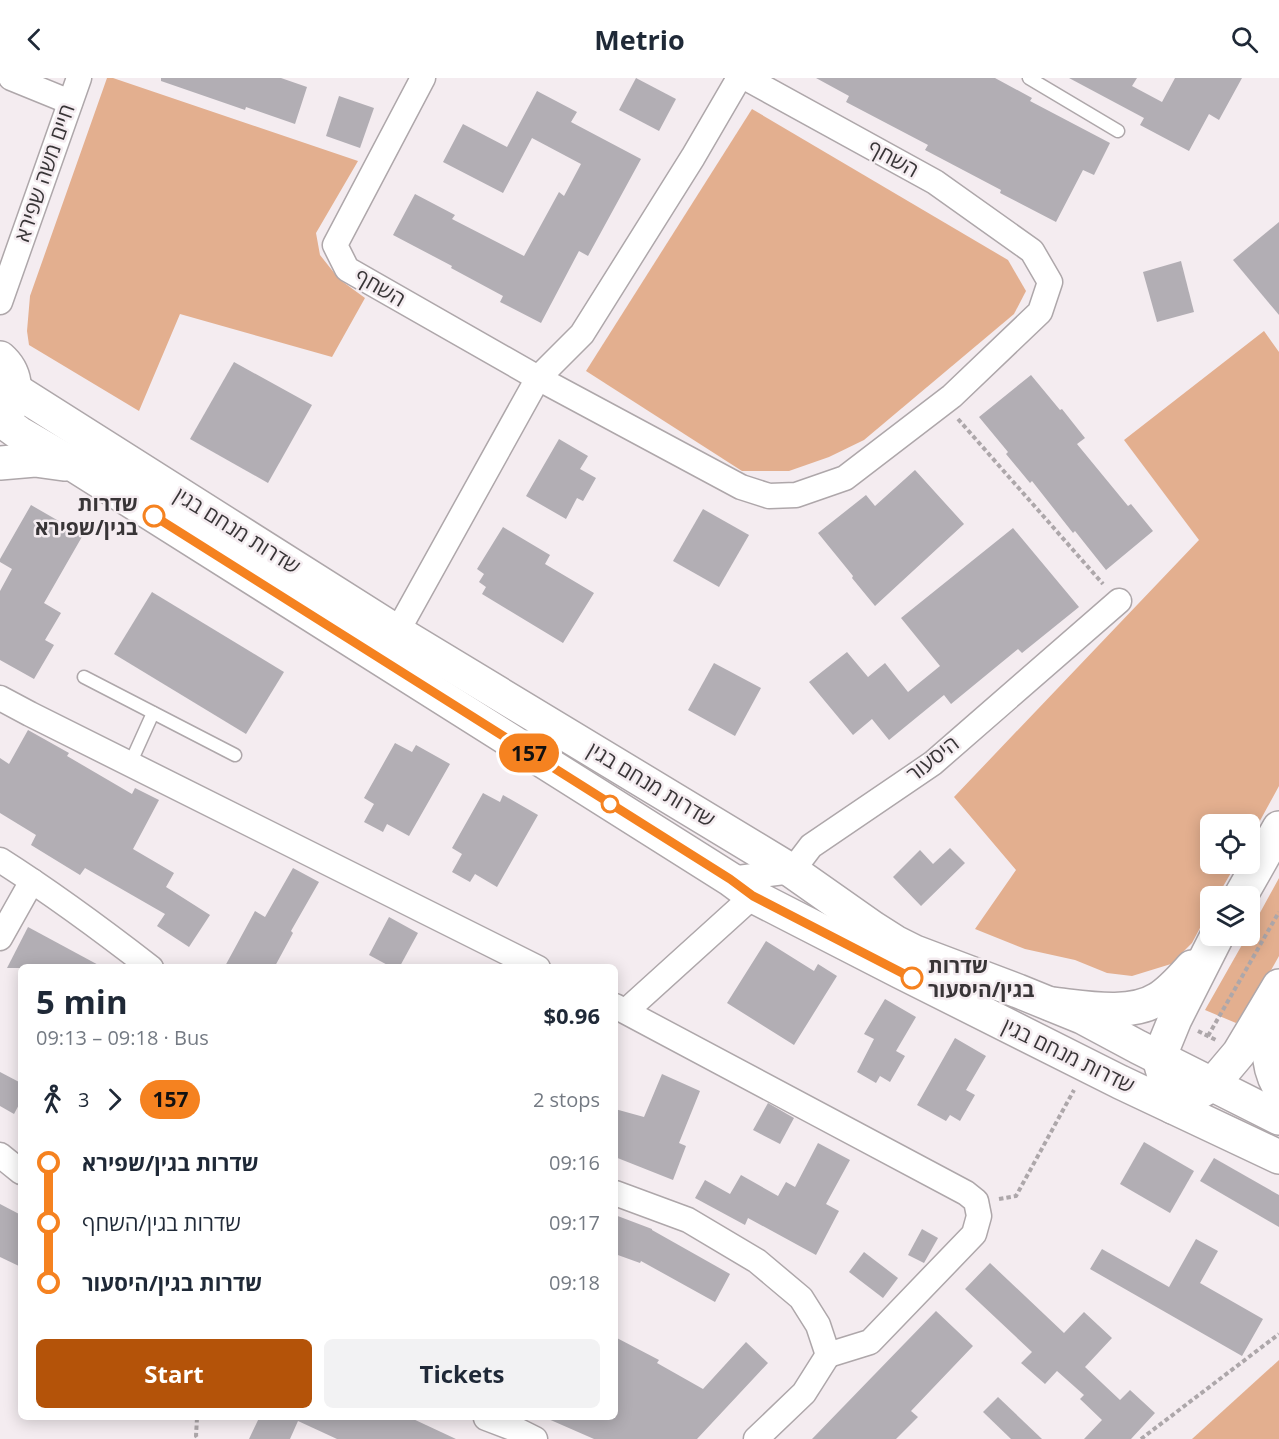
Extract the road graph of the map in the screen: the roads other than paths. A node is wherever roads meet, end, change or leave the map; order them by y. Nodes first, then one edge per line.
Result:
1 (11, 78) edge
2 (79, 78) edge
3 (423, 78) edge
4 (739, 78) edge
5 (746, 78) edge
6 (1029, 78) edge
7 (70, 102) junction
8 (1118, 131) dead end
9 (0, 302) edge
10 (0, 358) edge
11 (538, 378) junction
12 (15, 390) junction
13 (1, 421) edge
14 (0, 463) edge
15 (75, 465) junction
16 (1119, 602) road end
17 (397, 632) junction
18 (84, 677) dead end
19 (0, 698) edge
20 (153, 713) junction
21 (235, 755) dead end
22 (130, 764) junction
23 (1279, 828) edge
24 (0, 860) edge
25 (792, 871) junction
26 (32, 881) junction
27 (1245, 886) edge
28 (742, 887) junction
29 (0, 938) edge
30 (1211, 946) edge
31 (1212, 946) edge
32 (146, 964) edge
33 (530, 964) edge
34 (1279, 987) edge
35 (1051, 1004) junction
36 (1279, 1005) edge
37 (620, 1009) edge
38 (1159, 1058) junction
39 (1212, 1084) junction
40 (1279, 1087) edge
41 (1173, 1107) junction
42 (1279, 1118) edge
43 (0, 1155) edge
44 (1279, 1157) edge
45 (18, 1170) edge
46 (618, 1194) edge
47 (828, 1355) junction
48 (491, 1420) edge
49 (535, 1439) edge
50 (756, 1439) edge

1 - 7 street
2 - 7 street, חיים משה שפירא
3 - 11 street, השחף
4 - 11 street
5 - 11 street, השחף
6 - 8 lane
7 - 9 street, חיים משה שפירא
10 - 12 main road
11 - 17 street
12 - 13 main road
12 - 17 main road, שדרות מנחם בגין
13 - 15 main road, שדרות מנחם בגין
14 - 15 main road
15 - 28 main road, שדרות מנחם בגין
16 - 25 street, היסעור
17 - 25 main road, שדרות מנחם בגין
18 - 20 lane
19 - 22 street
20 - 21 lane
20 - 22 lane
22 - 33 street
23 - 27 main road
24 - 26 street
25 - 28 street
25 - 35 main road, שדרות מנחם בגין
26 - 29 street
26 - 32 street
28 - 37 street
28 - 41 main road, שדרות מנחם בגין
30 - 35 main road
31 - 38 main road
34 - 39 main road
35 - 38 main road, שדרות מנחם בגין
36 - 40 main road
37 - 47 street
38 - 39 main road, שדרות מנחם בגין
38 - 41 main road
39 - 41 main road
39 - 42 main road, שדרות מנחם בגין
41 - 44 main road, שדרות מנחם בגין
43 - 45 street
46 - 47 street
47 - 50 street
48 - 49 street

